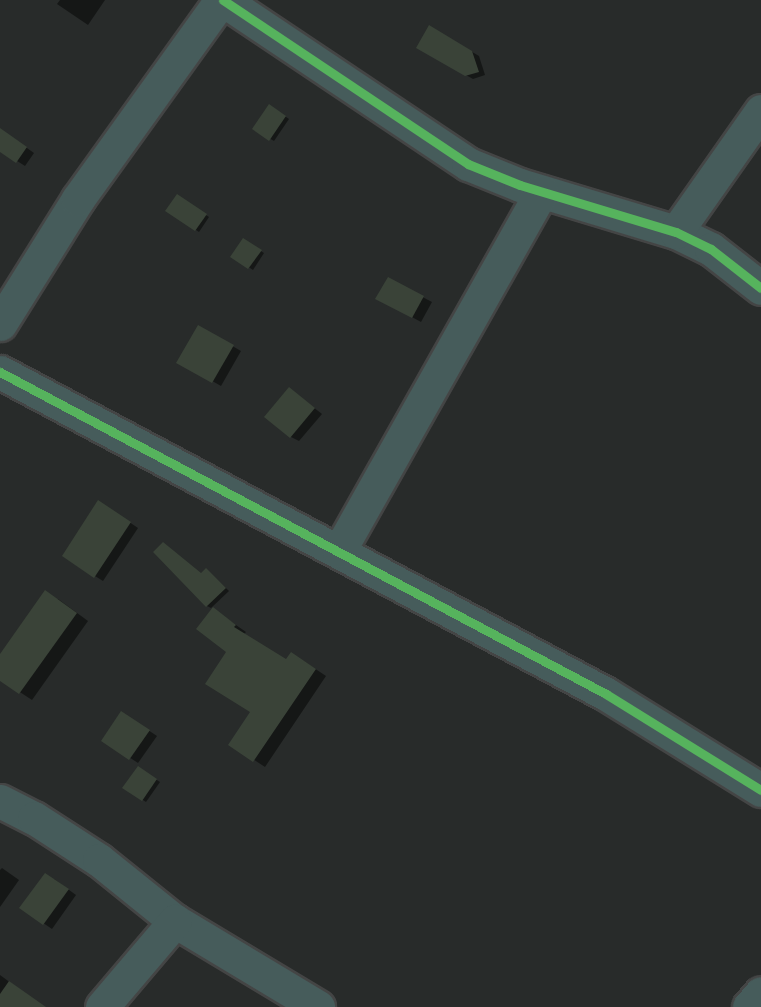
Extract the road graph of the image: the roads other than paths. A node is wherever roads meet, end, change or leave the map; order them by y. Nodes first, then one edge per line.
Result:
1 (222, 0) edge
2 (761, 111) edge
3 (542, 192) junction
4 (676, 232) junction
5 (761, 288) edge
6 (0, 324) edge
7 (0, 372) edge
8 (339, 551) junction
9 (761, 790) edge
10 (0, 801) edge
11 (175, 921) junction
12 (761, 993) edge
13 (102, 1007) edge
14 (318, 1007) edge
15 (749, 1007) edge

1 - 3 street
1 - 6 street
2 - 4 street
3 - 4 street
3 - 8 street
4 - 5 street
7 - 8 street
8 - 9 street
10 - 11 street
11 - 13 street
11 - 14 street
12 - 15 street

